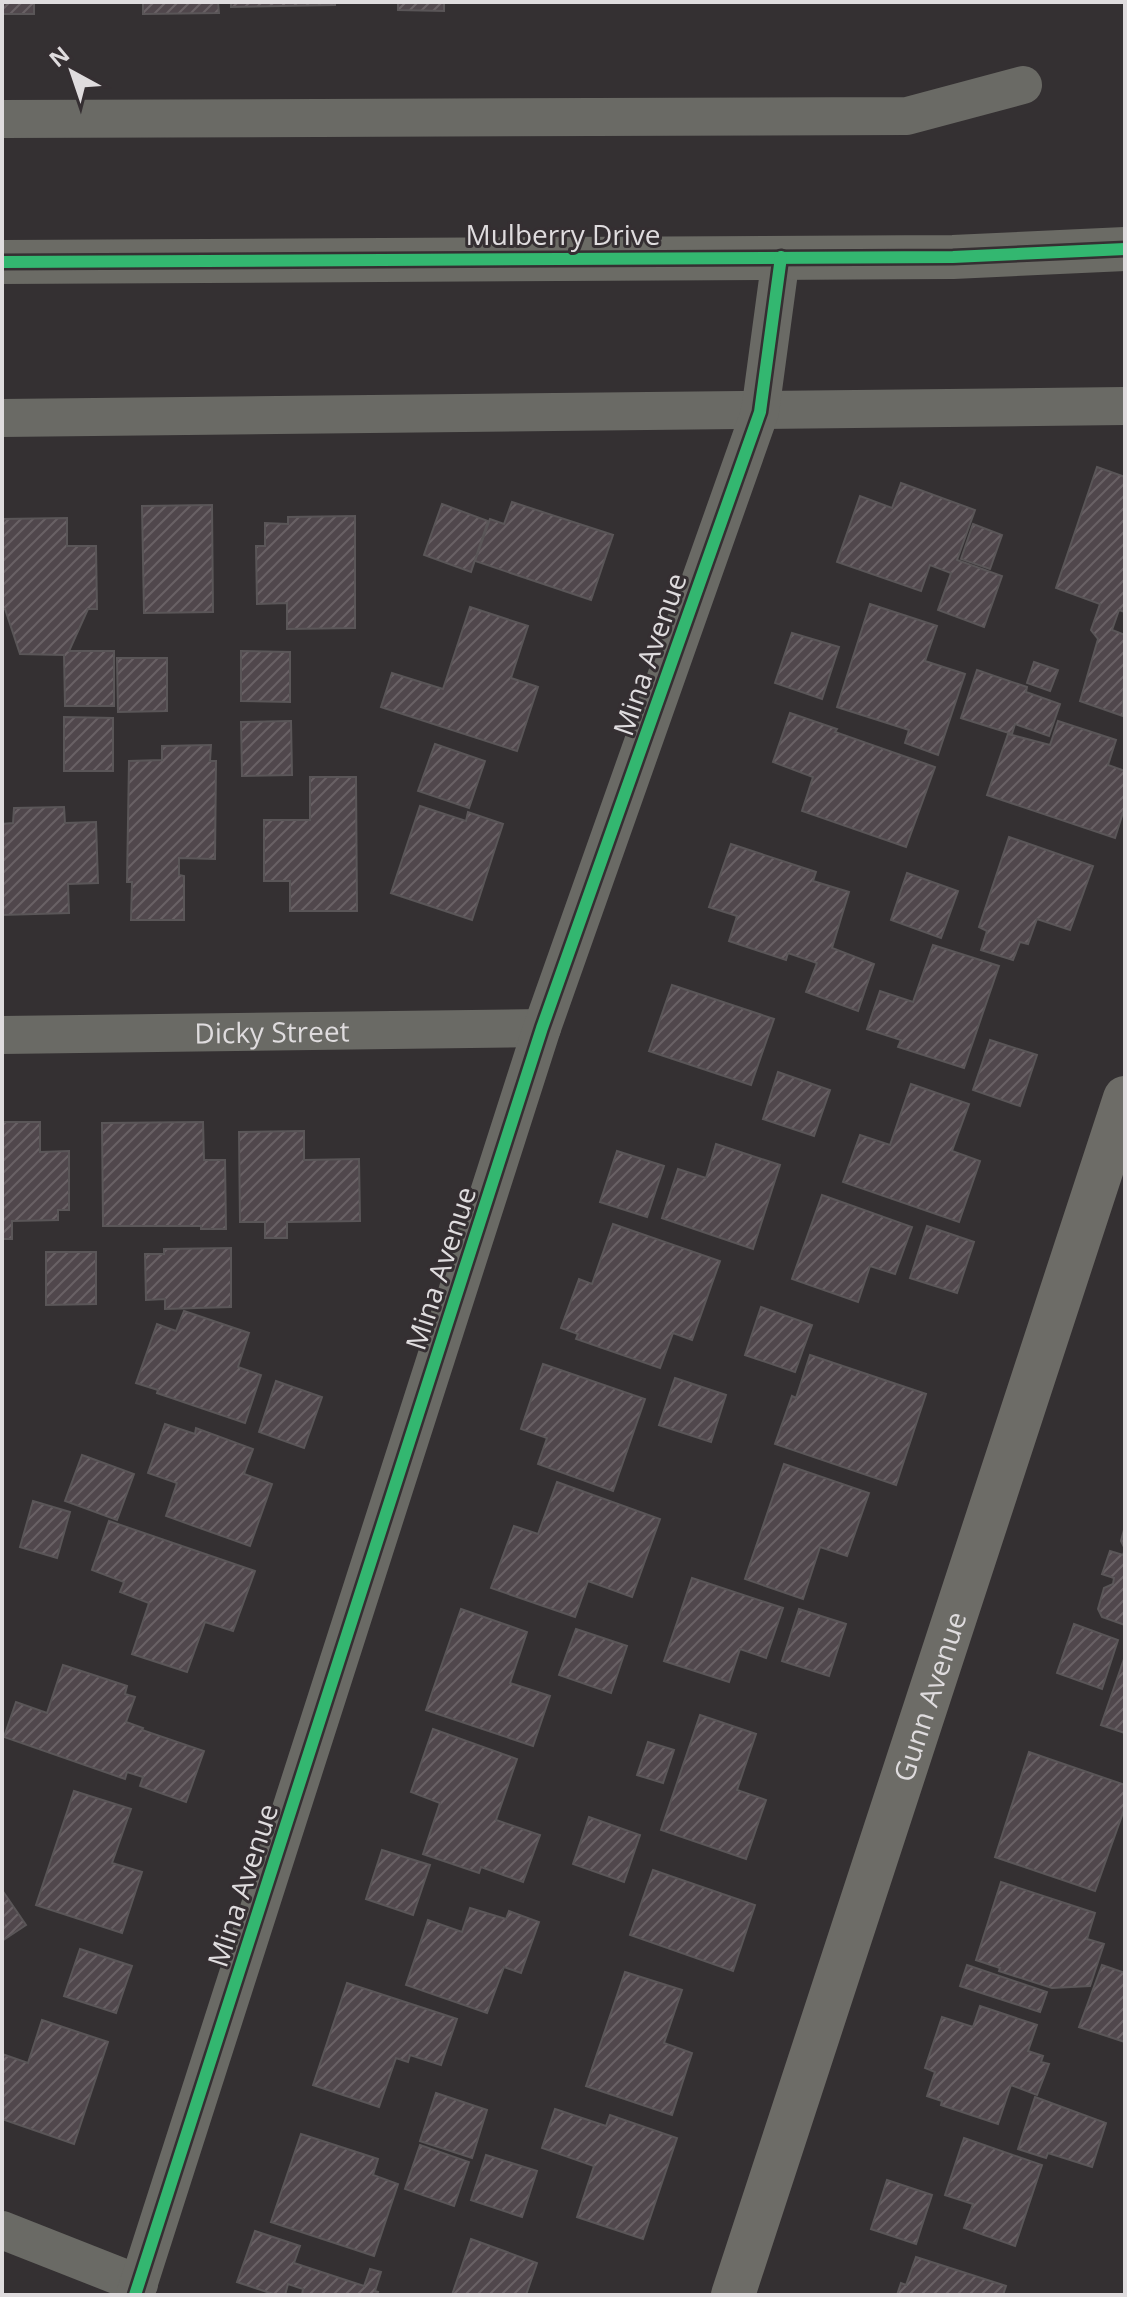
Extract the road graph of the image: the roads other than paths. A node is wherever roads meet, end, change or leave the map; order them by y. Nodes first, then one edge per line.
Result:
1 (1023, 85) dead end
2 (2, 119) edge
3 (1125, 249) edge
4 (781, 257) junction
5 (2, 262) edge
6 (1125, 406) edge
7 (760, 412) junction
8 (2, 418) edge
9 (542, 1028) junction
10 (2, 1035) edge
11 (1125, 1098) edge
12 (2, 2230) edge
13 (137, 2289) edge
14 (733, 2295) edge

1 - 2 street
3 - 4 main road, Mulberry Drive
4 - 5 main road, Mulberry Drive
4 - 7 street, Mina Avenue
6 - 7 street
7 - 8 street
7 - 9 street, Mina Avenue
9 - 10 street, Dicky Street
9 - 13 street, Mina Avenue
11 - 14 street, Gunn Avenue
12 - 13 street

